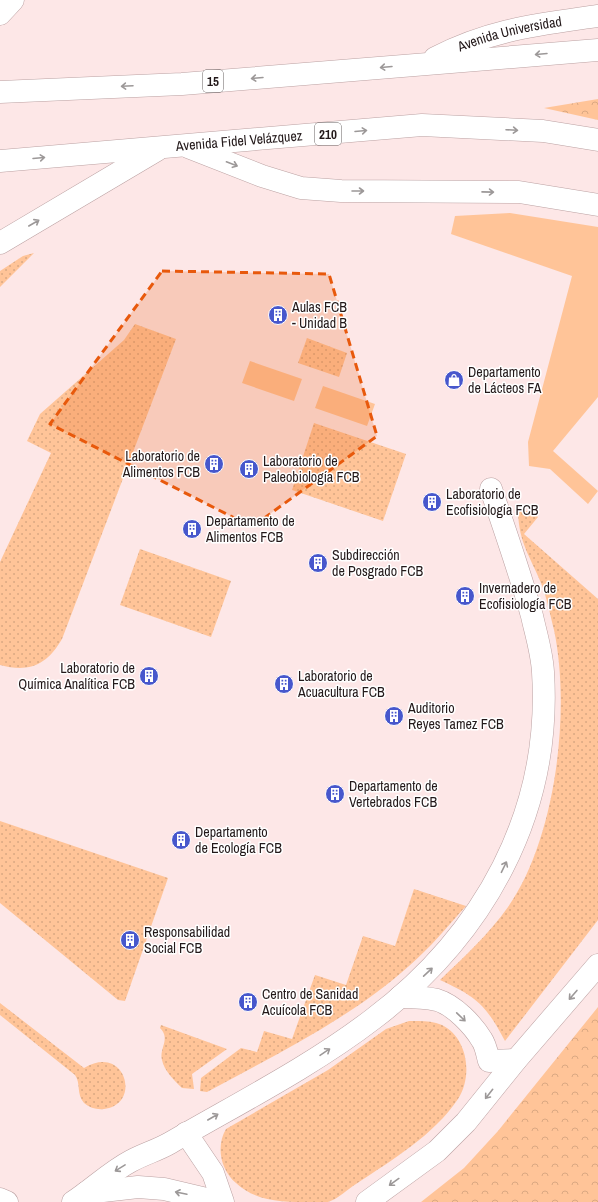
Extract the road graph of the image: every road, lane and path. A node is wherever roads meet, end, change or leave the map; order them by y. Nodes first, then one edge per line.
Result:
1 (13, 0) edge
2 (0, 14) edge
3 (598, 16) edge
4 (592, 54) edge
5 (425, 64) junction
6 (0, 92) edge
7 (598, 140) edge
8 (172, 146) junction
9 (0, 161) edge
10 (598, 205) edge
11 (0, 243) edge
12 (491, 489) dead end
13 (598, 965) edge
14 (400, 997) junction
15 (516, 1060) junction
16 (186, 1133) junction
17 (80, 1198) edge
18 (0, 1199) edge
19 (7, 1202) edge
20 (219, 1202) edge
21 (223, 1202) edge
22 (367, 1202) edge

1 - 2 main road
3 - 5 main road, Avenida Universidad / 15
4 -> 5 main road
5 -> 6 main road, 15
8 -> 7 main road, Avenida Fidel Velázquez / 210
9 -> 8 main road, Avenida Fidel Velázquez / 210
8 -> 10 main road
11 -> 8 main road
14 -> 12 main road
13 -> 15 main road
14 -> 15 main road
16 -> 14 main road
15 -> 22 main road
16 -> 17 main road
16 - 21 main road
20 -> 17 main road
18 - 19 main road

